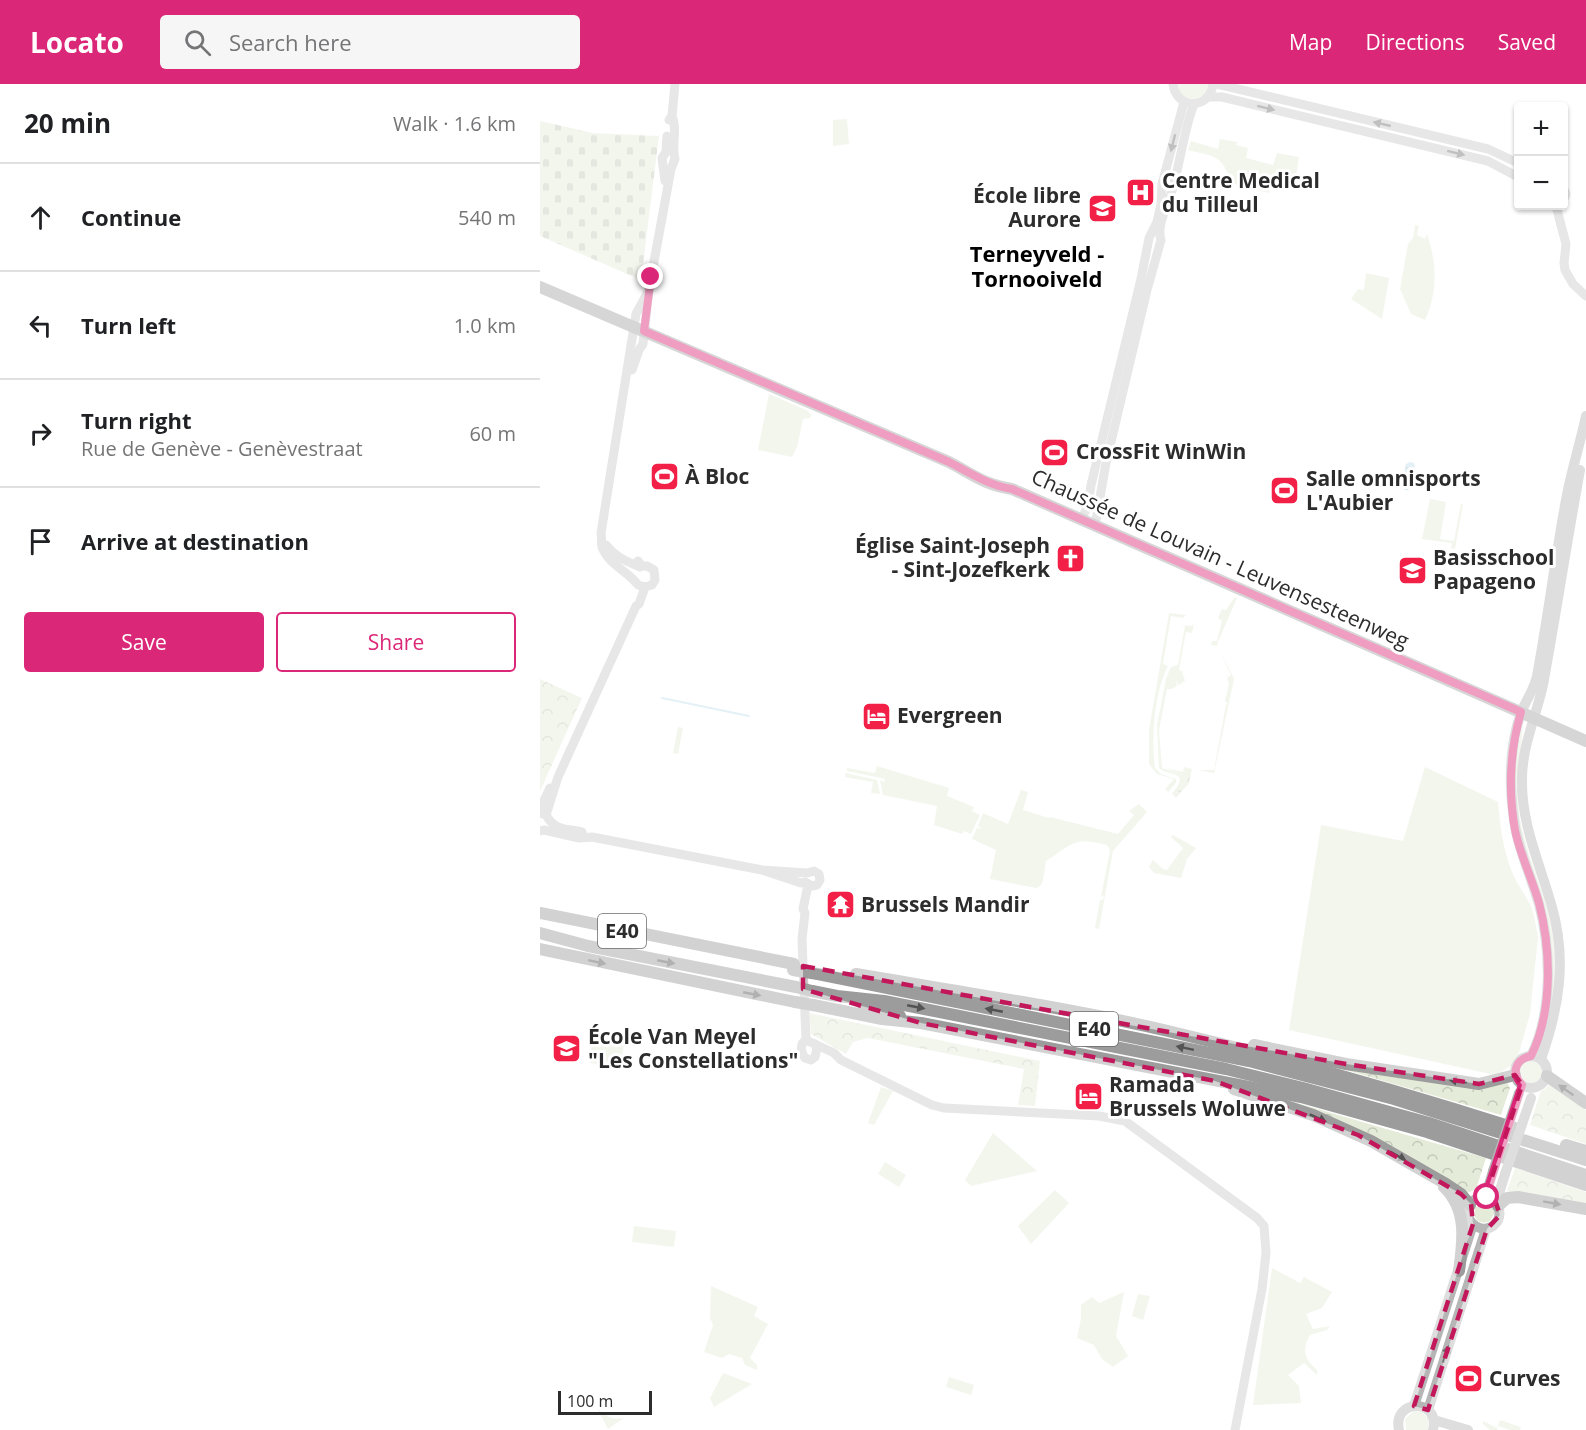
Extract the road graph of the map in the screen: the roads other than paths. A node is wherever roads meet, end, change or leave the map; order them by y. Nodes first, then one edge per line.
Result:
1 (675, 84) edge
2 (1215, 84) edge
3 (1170, 85) edge
4 (1209, 97) junction
5 (1184, 102) junction
6 (1194, 104) junction
7 (1335, 113) junction
8 (1333, 124) junction
9 (1514, 161) edge
10 (1514, 175) edge
11 (1557, 210) edge
12 (1155, 239) junction
13 (540, 286) edge
14 (1586, 296) edge
15 (639, 329) junction
16 (1586, 416) edge
17 (1586, 444) edge
18 (1585, 485) edge
19 (1094, 500) junction
20 (1081, 521) junction
21 (1571, 522) junction
22 (1095, 526) junction
23 (602, 538) junction
24 (640, 565) junction
25 (639, 583) junction
26 (1521, 712) junction
27 (1535, 718) junction
28 (1586, 741) edge
29 (543, 820) edge
30 (540, 913) edge
31 (540, 921) edge
32 (540, 933) edge
33 (540, 943) edge
34 (588, 946) junction
35 (670, 946) junction
36 (704, 947) junction
37 (540, 949) edge
38 (794, 967) junction
39 (818, 971) junction
40 (837, 996) junction
41 (921, 1023) junction
42 (1169, 1031) junction
43 (810, 1042) junction
44 (815, 1057) junction
45 (1536, 1057) junction
46 (841, 1060) junction
47 (1547, 1076) junction
48 (1215, 1081) junction
49 (1519, 1084) junction
50 (1533, 1093) junction
51 (1586, 1103) edge
52 (1586, 1151) edge
53 (1586, 1160) edge
54 (1586, 1175) edge
55 (1437, 1180) junction
56 (1586, 1185) edge
57 (1482, 1197) junction
58 (1497, 1204) junction
59 (1470, 1205) junction
60 (1586, 1209) edge
61 (1473, 1224) junction
62 (1486, 1229) junction
63 (1459, 1271) junction
64 (1414, 1406) junction
65 (1432, 1420) edge
66 (1235, 1430) edge
67 (1399, 1430) edge
68 (1468, 1430) edge

1 - 15 street
2 - 4 street
2 - 7 street
3 - 5 street
4 - 6 street
4 -> 8 street
5 - 6 street
5 -> 12 street
6 - 12 street
7 - 8 street
9 -> 7 street
8 -> 10 street
11 - 14 street
12 - 19 street
13 - 15 main road, Chaussée de Louvain - Leuvensesteenweg
15 - 20 main road, Chaussée de Louvain - Leuvensesteenweg
15 - 23 street
16 - 26 main road
17 - 21 main road
18 - 21 main road
19 - 20 street
19 - 22 street
20 - 22 main road, Chaussée de Louvain - Leuvensesteenweg
21 - 27 main road
22 - 26 main road, Chaussée de Louvain - Leuvensesteenweg
23 - 24 street
23 - 25 street
24 - 25 street
24 - 25 street
25 - 29 street
26 - 27 main road, Chaussée de Louvain - Leuvensesteenweg
26 - 45 main road
27 - 28 main road, Chaussée de Louvain - Leuvensesteenweg
27 - 45 main road
29 - 43 street
30 - 36 highway, E40
31 - 35 highway, E40
32 - 34 highway, E40
33 - 34 highway, E40
34 -> 40 highway, E40, bridge
35 - 36 highway, E40
35 - 38 highway, E40
36 - 38 highway, E40
37 -> 41 highway, E40, bridge
38 - 39 highway, E40
39 - 42 highway, E40
53 -> 39 highway, E40
40 - 41 highway, E40
40 -> 54 highway, E40
41 - 48 highway, E40
49 -> 42 highway
42 - 52 highway, E40
43 - 44 street
43 - 44 street
43 - 46 street
44 - 46 street
45 - 47 main road
45 - 49 main road
46 - 66 street
47 - 50 main road
51 -> 47 highway
48 -> 55 highway
48 - 56 highway, E40
49 - 50 main road
49 - 57 main road, bridge
50 - 58 main road, bridge
55 - 59 highway
55 - 63 highway
57 - 58 main road
57 - 59 main road
58 -> 60 highway
58 - 62 main road
59 - 61 main road
61 - 62 main road
61 - 63 main road
65 -> 62 main road
63 - 64 main road
64 - 65 main road
64 - 67 main road
65 - 68 main road

